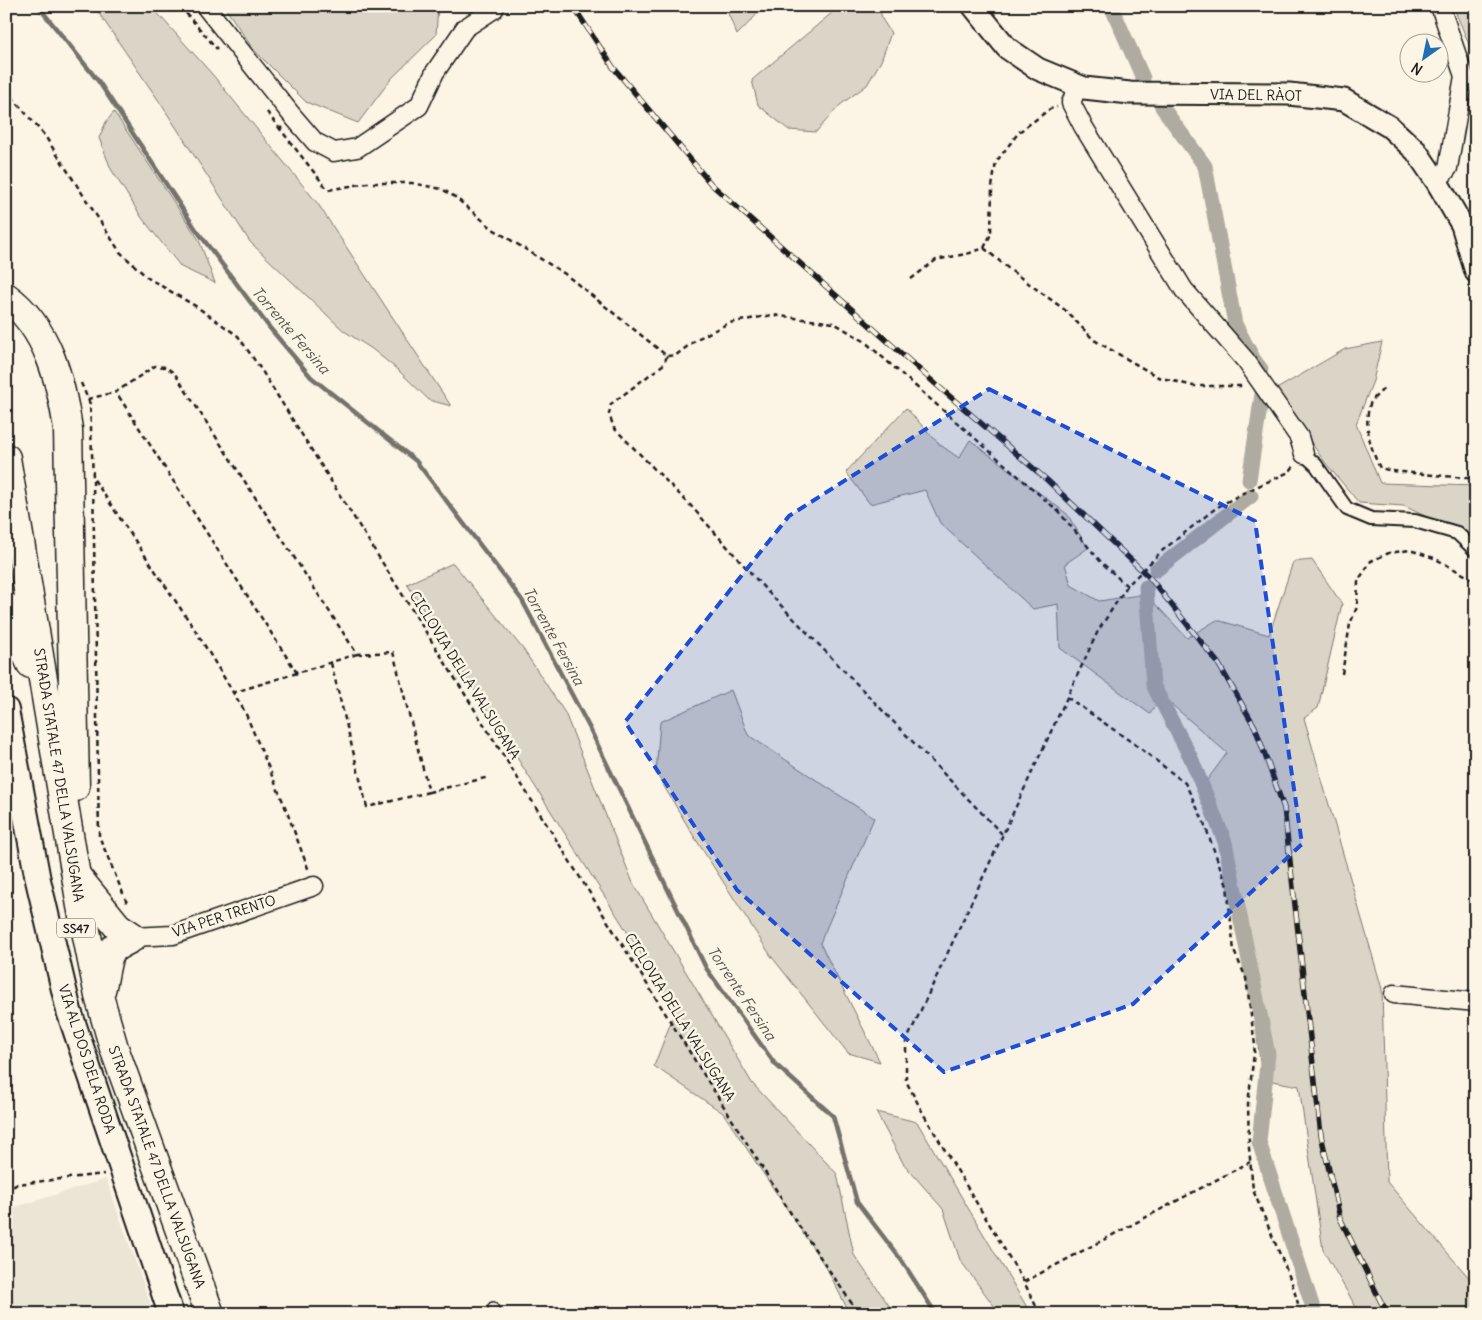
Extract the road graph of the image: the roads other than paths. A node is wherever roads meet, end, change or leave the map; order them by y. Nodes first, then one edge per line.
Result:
1 (205, 6) edge
2 (973, 6) edge
3 (1440, 6) edge
4 (494, 8) edge
5 (1074, 94) junction
6 (1437, 182) junction
7 (1476, 272) edge
8 (6, 297) edge
9 (1304, 454) joint
10 (6, 458) edge
11 (6, 529) edge
12 (1476, 551) edge
13 (6, 607) edge
14 (31, 664) junction
15 (6, 710) edge
16 (76, 874) junction
17 (314, 886) road end
18 (133, 937) junction
19 (1394, 994) dead end
20 (99, 996) junction
21 (1476, 1002) edge
22 (171, 1314) edge
23 (197, 1314) edge
24 (210, 1314) edge

1 - 4 street
2 - 5 street, VIA DEL RÀOT
3 - 6 street
5 - 6 street, VIA DEL RÀOT
5 - 9 street
6 - 7 street, VIA DEL RÀOT
8 - 16 highway
9 - 12 street
10 - 16 highway, STRADA STATALE 47 DELLA VALSUGANA / SS47
11 - 14 highway, STRADA STATALE 47 DELLA VALSUGANA / SS47
13 - 14 highway
14 - 23 highway, STRADA STATALE 47 DELLA VALSUGANA / SS47
15 - 22 main road, VIA AL DOS DELA RODA
16 - 18 highway
16 - 20 highway, STRADA STATALE 47 DELLA VALSUGANA / SS47
17 - 18 street, VIA PER TRENTO
18 - 20 highway
19 - 21 street
20 - 24 highway, STRADA STATALE 47 DELLA VALSUGANA / SS47

